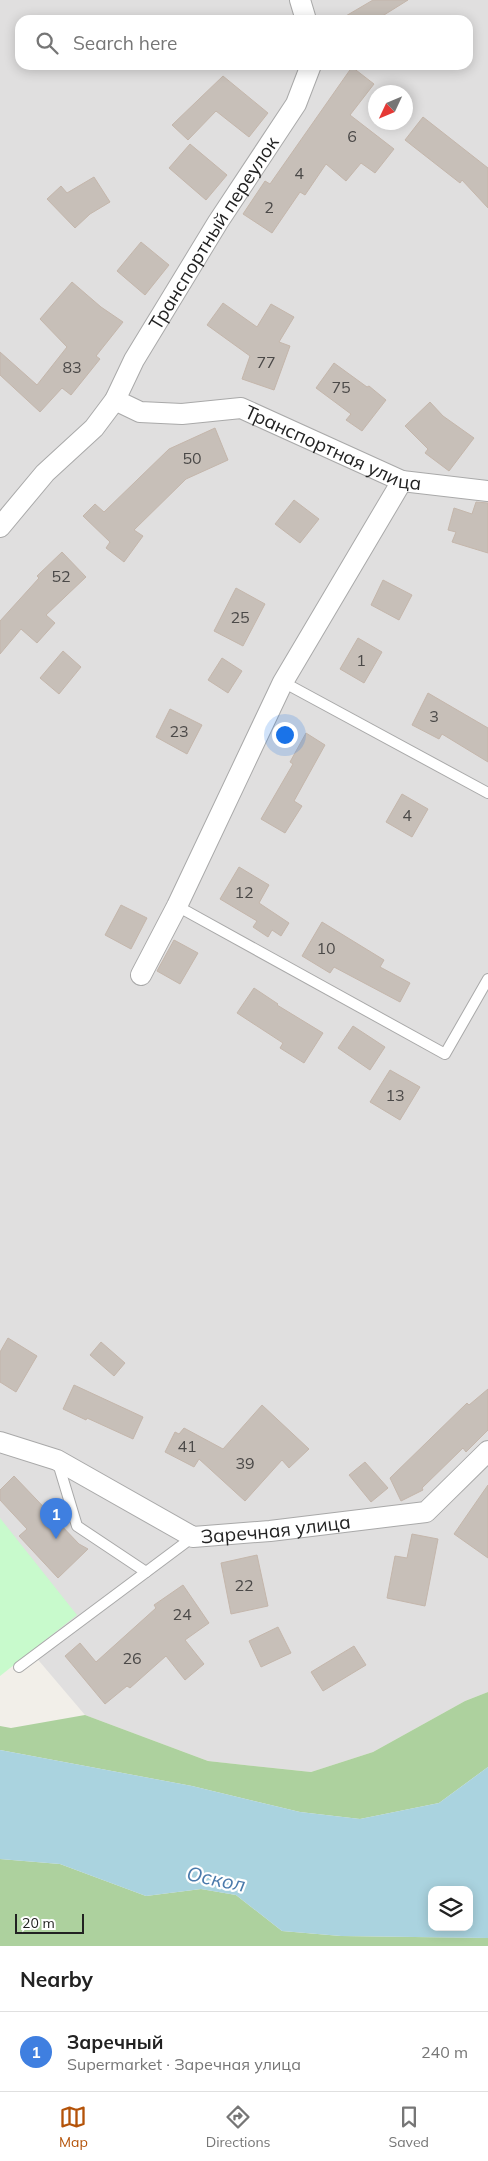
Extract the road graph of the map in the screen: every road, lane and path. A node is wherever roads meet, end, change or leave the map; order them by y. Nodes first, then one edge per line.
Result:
1 (300, 0) edge
2 (304, 15) edge
3 (309, 70) edge
4 (115, 400) junction
5 (402, 481) junction
6 (488, 491) edge
7 (0, 527) edge
8 (282, 682) junction
9 (488, 793) edge
10 (177, 906) junction
11 (141, 975) dead end
12 (488, 978) edge
13 (0, 1442) edge
14 (488, 1451) edge
15 (57, 1460) junction
16 (193, 1537) junction
17 (146, 1572) junction
18 (19, 1667) dead end

1 - 2 street
3 - 4 street, Транспортный переулок
4 - 5 street, Транспортная улица
4 - 7 street
5 - 6 street, Транспортная улица
5 - 8 street
8 - 9 lane
8 - 10 street
10 - 11 street
10 - 12 lane
13 - 15 street, Заречная улица
14 - 16 street, Заречная улица
15 - 16 street, Заречная улица
15 - 17 lane
16 - 17 lane
17 - 18 lane

